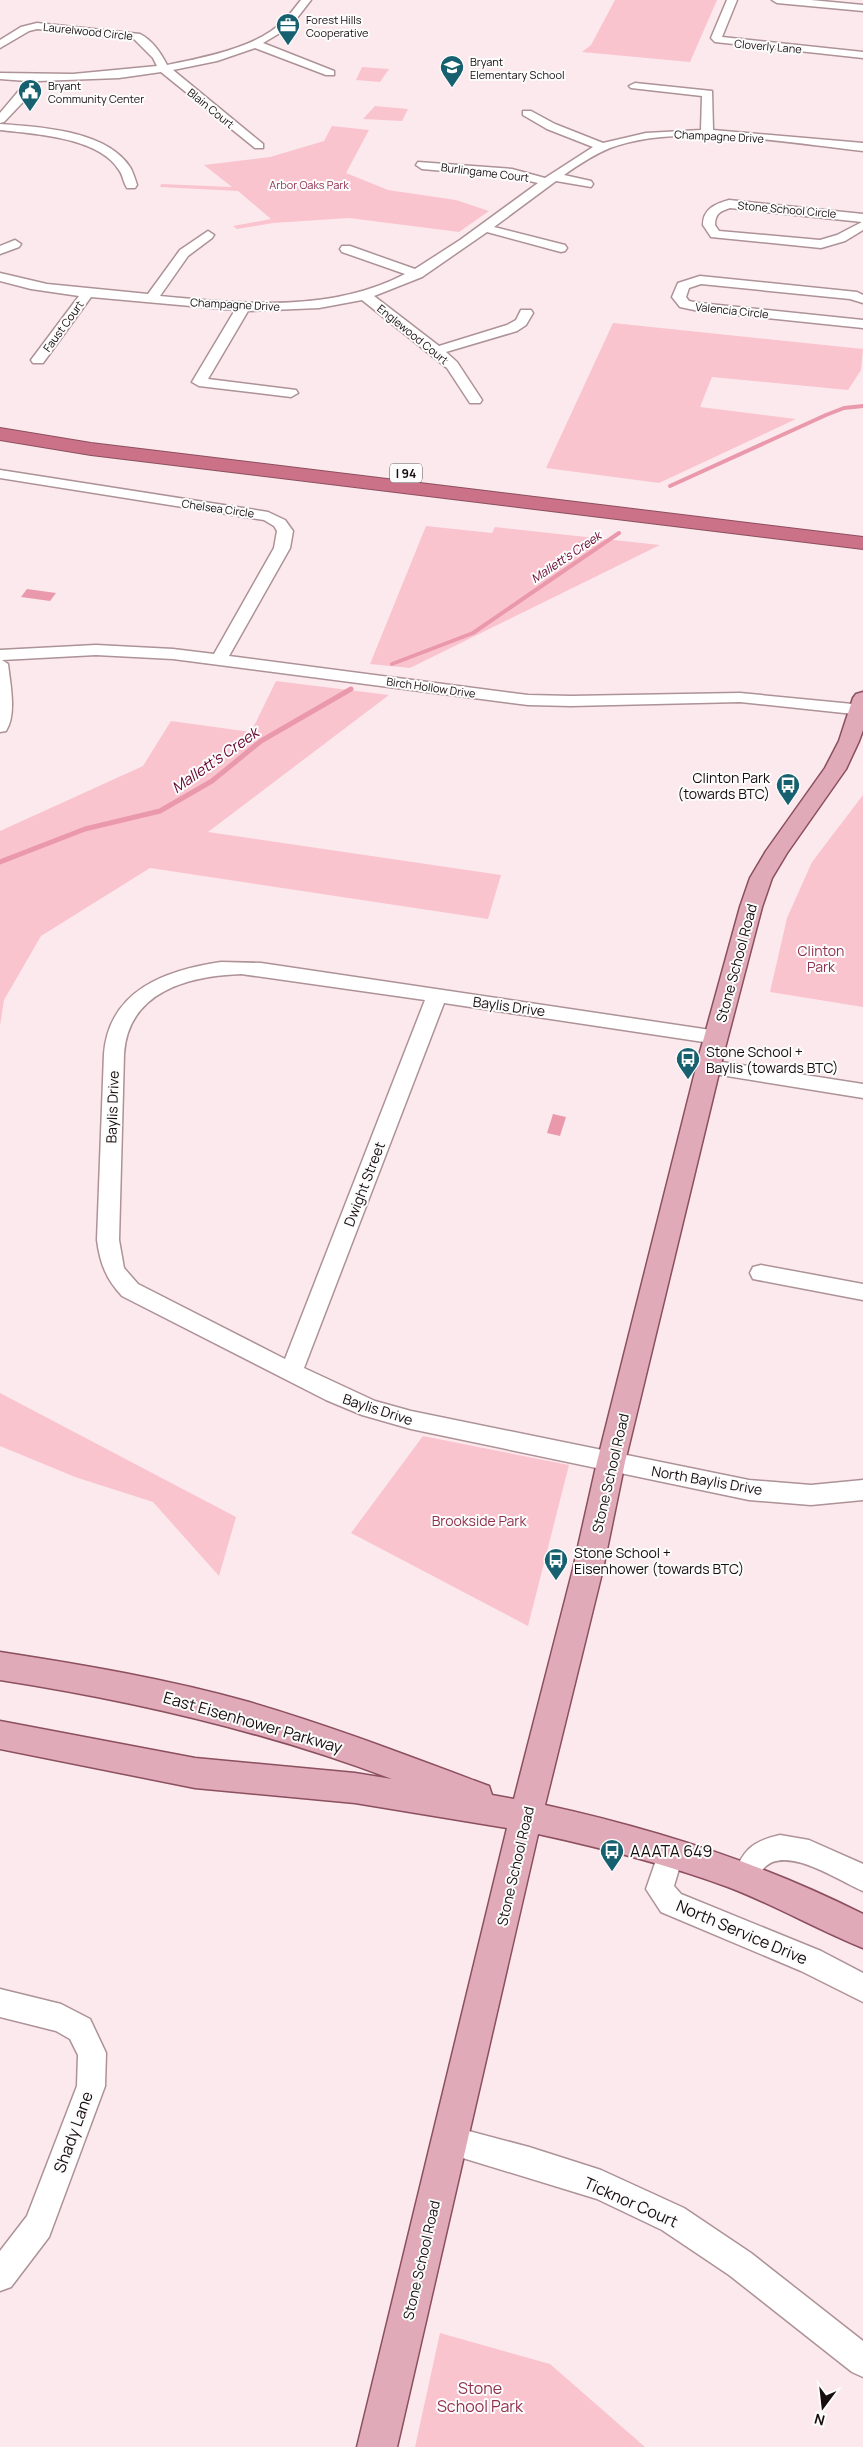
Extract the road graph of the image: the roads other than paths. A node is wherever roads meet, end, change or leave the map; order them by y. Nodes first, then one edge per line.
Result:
1 (306, 0) edge
2 (732, 0) edge
3 (777, 0) edge
4 (826, 2) edge
5 (863, 8) edge
6 (253, 43) junction
7 (0, 45) edge
8 (863, 55) edge
9 (164, 69) junction
10 (330, 73) dead end
11 (0, 76) edge
12 (34, 78) junction
13 (636, 86) dead end
14 (526, 113) dead end
15 (0, 120) edge
16 (0, 127) edge
17 (707, 134) junction
18 (259, 146) dead end
19 (603, 147) junction
20 (863, 147) edge
21 (422, 165) dead end
22 (552, 179) junction
23 (587, 184) dead end
24 (131, 185) dead end
25 (863, 218) edge
26 (863, 225) edge
27 (485, 228) junction
28 (208, 235) dead end
29 (15, 244) dead end
30 (561, 248) dead end
31 (346, 249) dead end
32 (0, 250) edge
33 (417, 274) junction
34 (0, 277) edge
35 (88, 292) junction
36 (364, 296) junction
37 (152, 298) junction
38 (863, 299) edge
39 (242, 307) junction
40 (526, 313) dead end
41 (863, 324) edge
42 (437, 351) junction
43 (38, 360) dead end
44 (291, 393) dead end
45 (475, 400) dead end
46 (0, 419) edge
47 (0, 434) edge
48 (0, 474) edge
49 (863, 528) edge
50 (863, 543) edge
51 (0, 655) edge
52 (219, 660) junction
53 (0, 664) edge
54 (862, 706) edge
55 (0, 727) edge
56 (437, 995) junction
57 (716, 1037) junction
58 (709, 1067) junction
59 (863, 1091) edge
60 (761, 1273) dead end
61 (863, 1292) edge
62 (291, 1373) junction
63 (611, 1462) junction
64 (863, 1490) edge
65 (0, 1666) edge
66 (0, 1735) edge
67 (527, 1816) junction
68 (671, 1852) junction
69 (863, 1878) edge
70 (746, 1879) junction
71 (863, 1932) edge
72 (863, 1988) edge
73 (0, 2003) edge
74 (450, 2141) junction
75 (0, 2276) edge
76 (863, 2361) edge
77 (377, 2447) edge

1 - 6 street
2 - 8 street, Cloverly Lane
3 - 4 street
4 - 5 street
6 - 9 street
6 - 10 street
7 - 9 street, Laurelwood Circle
9 - 12 street
9 - 18 street, Blain Court
11 - 12 street
12 - 15 street
13 - 17 street
14 - 19 street
16 - 24 street
17 - 19 street, Champagne Drive
17 - 20 street, Champagne Drive
19 - 22 street, Champagne Drive
21 - 22 street, Burlingame Court
22 - 23 street
22 - 27 street, Champagne Drive
25 - 26 street, Stone School Circle
27 - 30 street
27 - 33 street, Champagne Drive
28 - 37 street
29 - 32 street
31 - 33 street
33 - 36 street, Champagne Drive
34 - 35 street, Champagne Drive
35 - 37 street, Champagne Drive
35 - 43 street, Faust Court
36 - 39 street, Champagne Drive
36 - 42 street, Englewood Court
37 - 39 street, Champagne Drive
38 - 41 street, Valencia Circle
39 - 44 street
40 - 42 street
42 - 45 street, Englewood Court
46 - 49 highway, I 94
47 - 50 highway, I 94
48 - 52 street, Chelsea Circle
51 - 52 street, Birch Hollow Drive
52 - 54 street, Birch Hollow Drive
53 - 55 street
54 - 57 main road, Stone School Road
56 - 57 street, Baylis Drive
56 - 62 street, Dwight Street
56 - 62 street, Baylis Drive
57 - 58 main road, Stone School Road
58 - 59 street
58 - 63 main road, Stone School Road
60 - 61 street
62 - 63 street, Baylis Drive
63 - 64 street, North Baylis Drive
63 - 67 main road, Stone School Road
65 - 67 main road, East Eisenhower Parkway
66 - 67 main road, East Eisenhower Parkway
67 - 68 main road, East Eisenhower Parkway
67 - 74 main road, Stone School Road
68 - 70 main road, East Eisenhower Parkway
68 - 72 street, North Service Drive
69 - 70 street
70 - 71 main road, East Eisenhower Parkway
73 - 75 street, Shady Lane
74 - 76 street, Ticknor Court
74 - 77 main road, Stone School Road

